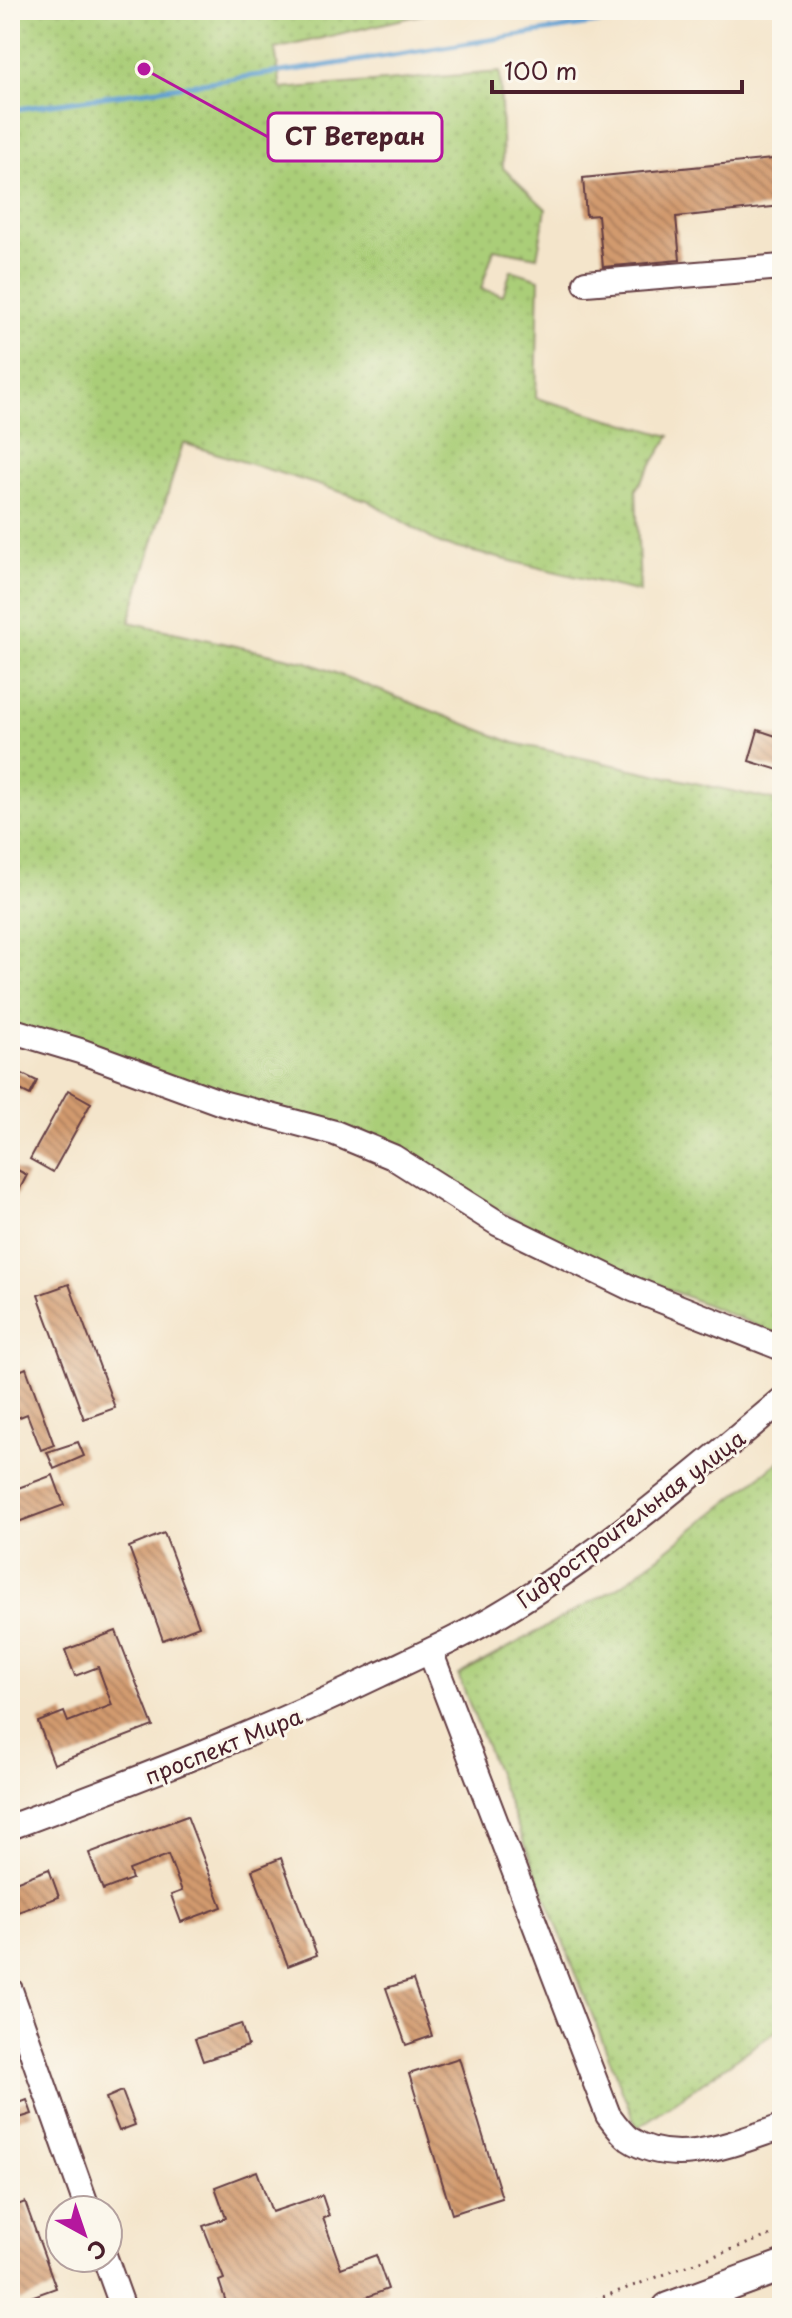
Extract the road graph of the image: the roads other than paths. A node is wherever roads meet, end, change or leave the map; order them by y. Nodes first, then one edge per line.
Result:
1 (782, 267) edge
2 (586, 283) dead end
3 (10, 1030) edge
4 (782, 1348) edge
5 (782, 1400) edge
6 (430, 1651) junction
7 (10, 1827) edge
8 (10, 1990) edge
9 (782, 2127) edge
10 (82, 2194) edge
11 (782, 2266) edge
12 (111, 2274) edge
13 (123, 2308) edge
14 (668, 2308) edge

1 - 2 street
3 - 4 street
5 - 6 street, Гидростроительная улица
6 - 7 street, проспект Мира
6 - 9 street
8 - 10 street
11 - 14 main road
12 - 13 street

